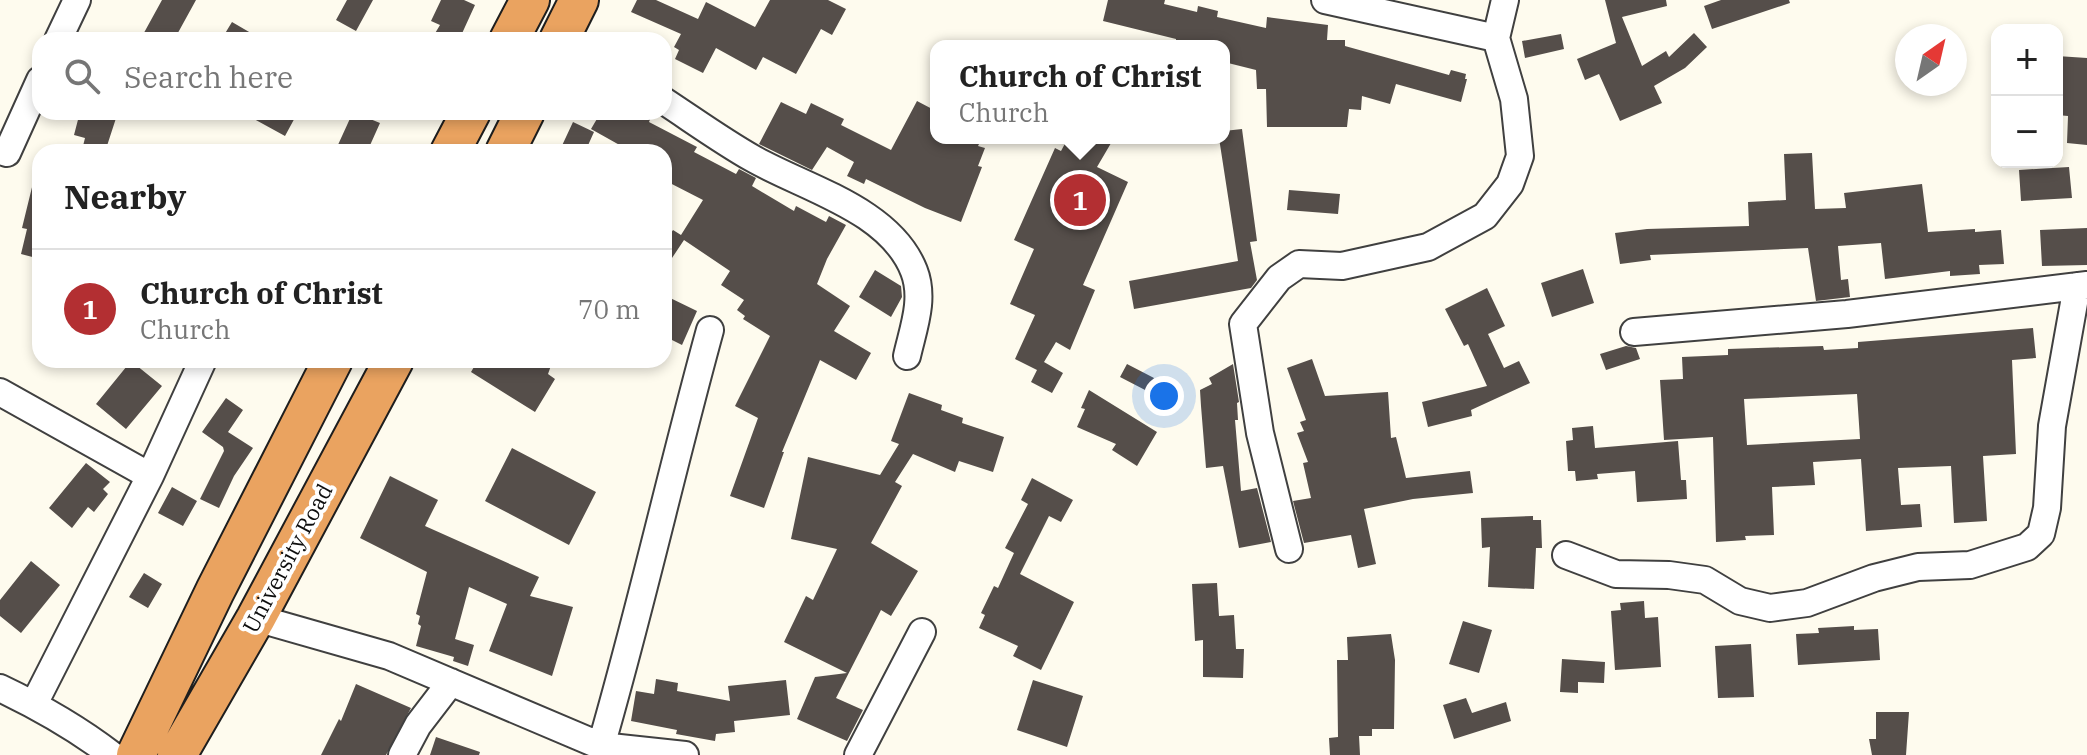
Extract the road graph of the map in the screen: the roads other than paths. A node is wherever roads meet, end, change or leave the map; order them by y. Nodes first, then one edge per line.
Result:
1 (77, 0) edge
2 (530, 0) edge
3 (579, 0) edge
4 (1325, 0) edge
5 (1505, 0) edge
6 (62, 32) edge
7 (513, 32) edge
8 (566, 32) edge
9 (1496, 38) junction
10 (32, 96) edge
11 (672, 106) edge
12 (467, 120) edge
13 (521, 120) edge
14 (454, 144) edge
15 (509, 144) edge
16 (2, 157) edge
17 (2082, 286) edge
18 (710, 330) dead end
19 (1634, 332) dead end
20 (907, 356) dead end
21 (199, 368) edge
22 (329, 368) edge
23 (390, 368) edge
24 (0, 392) edge
25 (150, 476) junction
26 (1289, 549) dead end
27 (1566, 555) dead end
28 (256, 618) junction
29 (922, 632) dead end
30 (451, 682) junction
31 (0, 688) edge
32 (34, 704) junction
33 (601, 751) edge
34 (112, 755) edge
35 (136, 755) edge
36 (177, 755) edge
37 (402, 755) edge
38 (685, 755) edge
39 (858, 755) edge

1 - 6 street
2 - 7 highway
3 - 8 highway
4 - 9 street
5 - 9 street
9 - 26 street
10 - 16 street
11 - 20 street
12 - 14 highway
13 - 15 highway
17 - 19 street
17 - 27 street
18 - 33 street
21 - 25 street
22 - 35 highway
23 - 28 highway, University Road
24 - 25 street
25 - 32 street
28 - 30 street
28 - 36 highway, University Road
29 - 39 street
30 - 33 street
30 - 37 street
31 - 32 street
32 - 34 street
33 - 38 street

